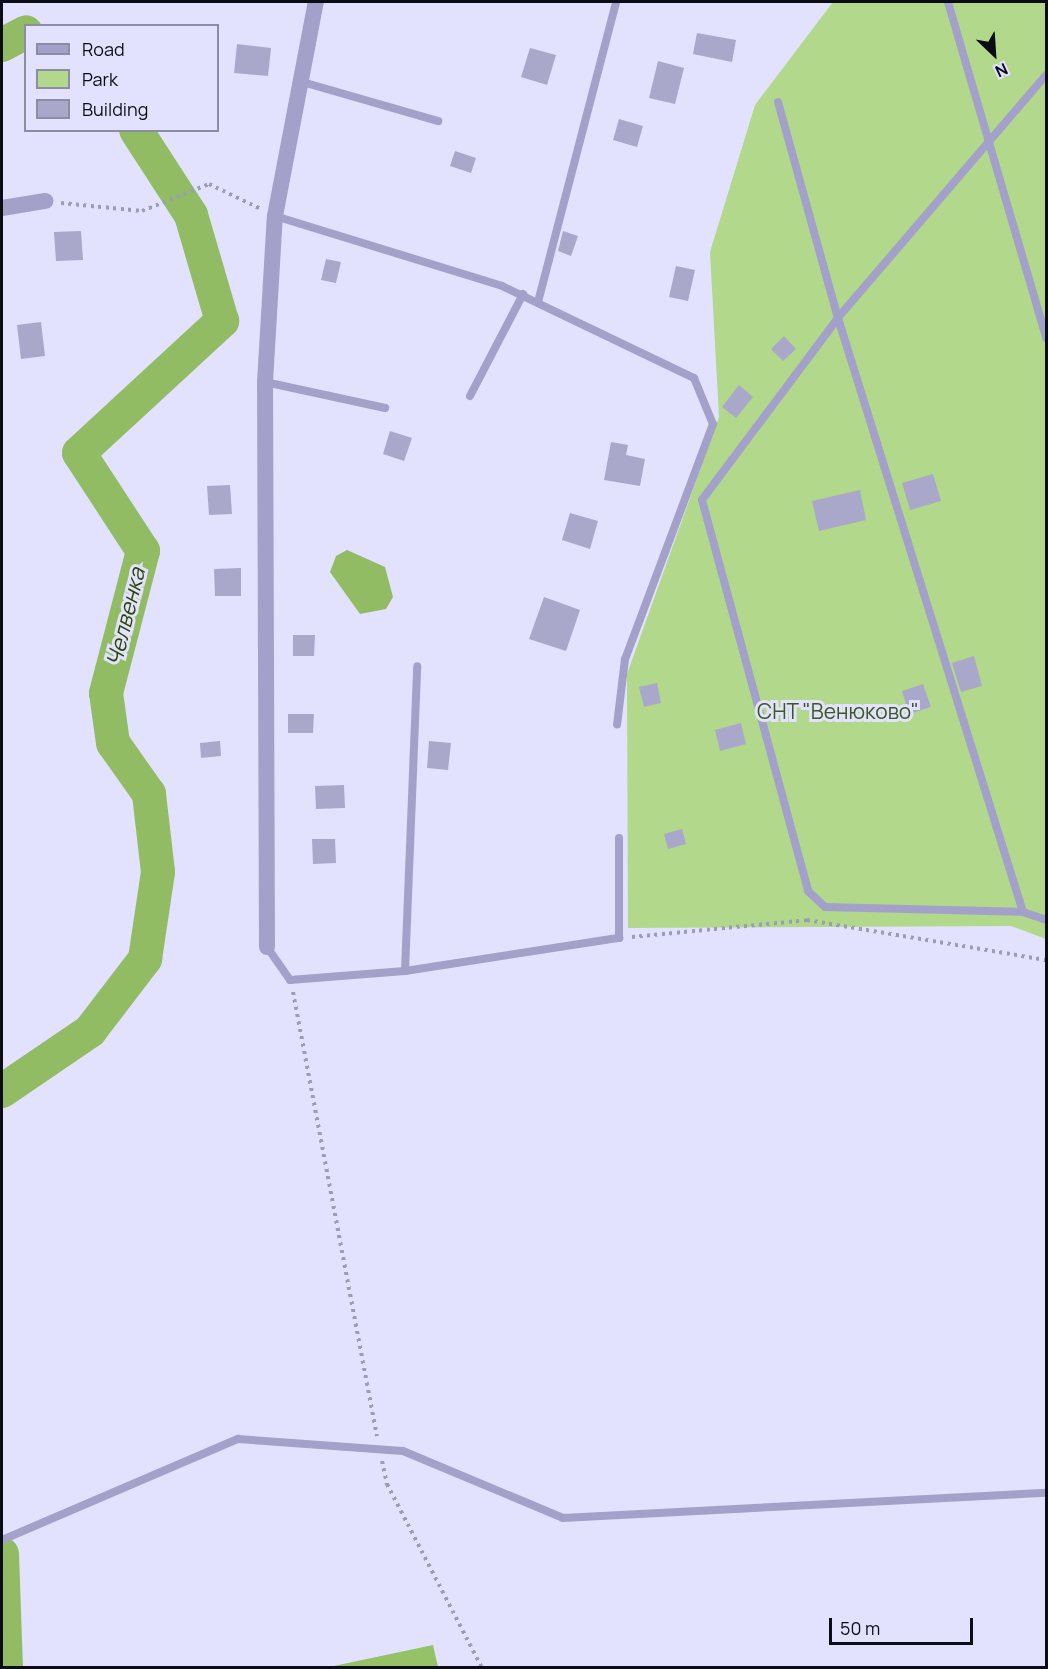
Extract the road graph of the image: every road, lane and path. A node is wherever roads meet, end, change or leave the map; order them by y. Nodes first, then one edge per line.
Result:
1 (316, 2) edge
2 (615, 2) edge
3 (948, 2) edge
4 (1047, 75) edge
5 (298, 81) junction
6 (778, 102) dead end
7 (438, 121) dead end
8 (990, 146) junction
9 (45, 201) joint
10 (2, 208) edge
11 (275, 216) junction
12 (523, 294) junction
13 (538, 302) junction
14 (838, 318) junction
15 (1047, 338) edge
16 (266, 382) junction
17 (471, 396) dead end
18 (385, 408) dead end
19 (417, 666) dead end
20 (616, 724) dead end
21 (619, 838) dead end
22 (1023, 912) junction
23 (1047, 920) edge
24 (619, 938) junction
25 (267, 947) joint
26 (1047, 960) edge
27 (405, 971) junction
28 (290, 980) junction
29 (380, 1449) junction
30 (1047, 1493) edge
31 (2, 1540) edge
32 (482, 1668) edge

1 - 5 street
2 - 13 lane
3 - 8 lane
4 - 8 lane
5 - 7 lane
5 - 11 street
6 - 14 lane
8 - 14 lane
8 - 15 lane
9 - 10 street
9 - 11 path
11 - 12 lane
11 - 16 street
12 - 13 lane
12 - 17 lane
13 - 20 lane
14 - 22 lane
14 - 22 lane
16 - 18 lane
16 - 25 street
19 - 27 lane
21 - 24 lane
22 - 23 lane
24 - 26 path
24 - 27 lane
25 - 28 lane
27 - 28 lane
28 - 29 path
29 - 30 lane
29 - 31 lane
29 - 32 path

